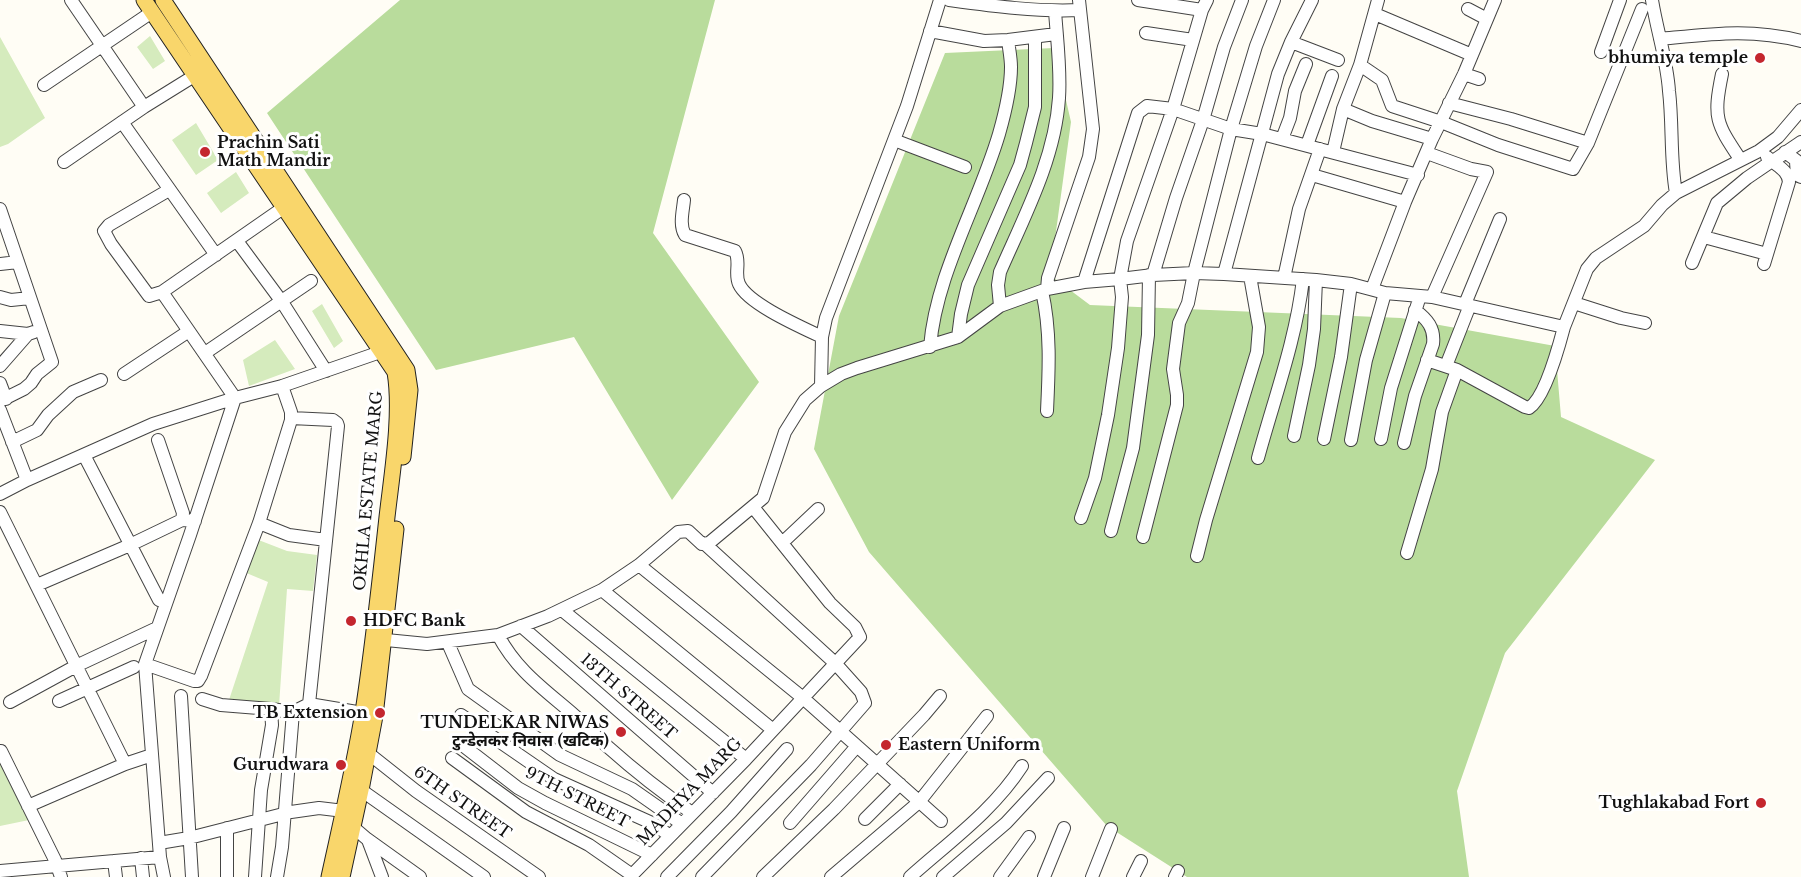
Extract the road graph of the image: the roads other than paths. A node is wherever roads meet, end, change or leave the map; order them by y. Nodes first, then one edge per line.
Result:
1 (71, 0) edge
2 (163, 0) edge
3 (940, 0) edge
4 (950, 0) edge
5 (1138, 0) edge
6 (1242, 0) edge
7 (1274, 0) edge
8 (1312, 0) edge
9 (1378, 0) edge
10 (1495, 0) edge
11 (1621, 0) edge
12 (1647, 4) edge
13 (1079, 5) edge
14 (1204, 5) edge
15 (148, 6) edge
16 (1468, 9) dead end
17 (1055, 11) junction
18 (1375, 14) junction
19 (1487, 19) junction
20 (930, 31) junction
21 (1146, 33) dead end
22 (1056, 34) junction
23 (1035, 37) junction
24 (1660, 39) junction
25 (1008, 40) junction
26 (1193, 40) junction
27 (1801, 41) edge
28 (1291, 42) junction
29 (102, 46) junction
30 (1600, 52) dead end
31 (1472, 55) junction
32 (1338, 60) dead end
33 (1306, 64) dead end
34 (1360, 65) junction
35 (1464, 74) junction
36 (1722, 74) dead end
37 (194, 76) junction
38 (1332, 76) dead end
39 (1479, 79) dead end
40 (44, 85) dead end
41 (1449, 103) junction
42 (144, 107) junction
43 (1173, 109) junction
44 (1343, 109) junction
45 (1801, 110) edge
46 (1203, 120) junction
47 (122, 122) junction
48 (1441, 122) junction
49 (1231, 129) junction
50 (1263, 134) junction
51 (1282, 139) junction
52 (1432, 139) junction
53 (894, 140) junction
54 (1588, 142) junction
55 (1801, 142) edge
56 (1307, 145) junction
57 (1327, 151) junction
58 (1759, 151) junction
59 (1785, 152) junction
60 (1427, 153) junction
61 (1740, 159) junction
62 (1772, 160) junction
63 (64, 162) dead end
64 (1798, 163) edge
65 (965, 167) dead end
66 (1312, 175) junction
67 (1418, 175) junction
68 (1801, 177) edge
69 (169, 190) junction
70 (1676, 193) junction
71 (684, 200) dead end
72 (1405, 202) junction
73 (283, 208) junction
74 (0, 209) edge
75 (1500, 219) dead end
76 (1704, 237) junction
77 (237, 241) junction
78 (216, 255) junction
79 (18, 262) junction
80 (1692, 263) dead end
81 (0, 264) edge
82 (1194, 273) junction
83 (1224, 274) junction
84 (1151, 275) junction
85 (1250, 276) junction
86 (1284, 278) junction
87 (1120, 279) junction
88 (1303, 279) junction
89 (1316, 280) junction
90 (311, 281) dead end
91 (1084, 282) junction
92 (1351, 284) junction
93 (1372, 289) junction
94 (1045, 290) junction
95 (162, 292) junction
96 (1385, 293) junction
97 (1426, 296) junction
98 (0, 297) edge
99 (30, 298) junction
100 (282, 302) junction
101 (1574, 303) junction
102 (1467, 305) junction
103 (1000, 306) junction
104 (1415, 310) junction
105 (1645, 323) dead end
106 (1564, 327) junction
107 (40, 329) junction
108 (0, 331) edge
109 (189, 332) junction
110 (28, 334) junction
111 (822, 337) junction
112 (958, 337) junction
113 (930, 347) junction
114 (386, 350) junction
115 (205, 353) junction
116 (1427, 360) junction
117 (0, 366) edge
118 (1451, 368) junction
119 (326, 371) junction
120 (124, 374) dead end
121 (101, 380) dead end
122 (0, 383) edge
123 (282, 386) junction
124 (821, 386) junction
125 (235, 398) junction
126 (2, 403) edge
127 (1047, 411) dead end
128 (291, 418) junction
129 (1294, 436) dead end
130 (1323, 439) dead end
131 (1381, 439) dead end
132 (158, 440) dead end
133 (1351, 440) dead end
134 (12, 442) junction
135 (1404, 443) dead end
136 (84, 454) junction
137 (1258, 458) dead end
138 (27, 480) junction
139 (0, 494) edge
140 (753, 507) junction
141 (818, 509) dead end
142 (0, 512) edge
143 (1081, 518) dead end
144 (189, 521) junction
145 (259, 524) junction
146 (1111, 531) dead end
147 (1143, 537) dead end
148 (326, 540) junction
149 (782, 543) junction
150 (705, 544) junction
151 (130, 545) junction
152 (1407, 553) dead end
153 (1197, 556) dead end
154 (639, 565) junction
155 (37, 585) junction
156 (602, 590) junction
157 (159, 600) dead end
158 (562, 610) junction
159 (521, 626) junction
160 (157, 628) junction
161 (498, 635) junction
162 (379, 639) junction
163 (448, 643) junction
164 (835, 663) junction
165 (140, 665) junction
166 (75, 666) junction
167 (88, 688) junction
168 (181, 696) dead end
169 (940, 696) dead end
170 (804, 698) junction
171 (202, 699) dead end
172 (59, 701) dead end
173 (10, 702) dead end
174 (309, 704) junction
175 (271, 709) junction
176 (293, 712) junction
177 (363, 713) junction
178 (461, 715) dead end
179 (987, 716) dead end
180 (773, 730) junction
181 (840, 731) junction
182 (460, 744) dead end
183 (857, 746) junction
184 (787, 749) dead end
185 (1, 751) edge
186 (368, 753) junction
187 (152, 755) junction
188 (452, 758) dead end
189 (746, 759) junction
190 (126, 764) junction
191 (878, 764) junction
192 (1022, 766) dead end
193 (1048, 778) dead end
194 (900, 784) junction
195 (361, 790) junction
196 (713, 793) junction
197 (919, 802) junction
198 (28, 806) junction
199 (344, 811) junction
200 (284, 813) junction
201 (692, 813) junction
202 (865, 819) dead end
203 (258, 820) junction
204 (941, 821) dead end
205 (790, 823) dead end
206 (682, 824) junction
207 (353, 827) junction
208 (226, 828) junction
209 (1064, 828) dead end
210 (1111, 830) dead end
211 (670, 836) junction
212 (1029, 837) dead end
213 (189, 838) junction
214 (367, 839) junction
215 (159, 843) junction
216 (652, 855) junction
217 (160, 857) junction
218 (141, 858) junction
219 (114, 861) junction
220 (1141, 861) dead end
221 (0, 871) edge
222 (59, 871) edge
223 (631, 876) edge
224 (116, 877) edge
225 (143, 877) edge
226 (164, 877) edge
227 (192, 877) edge
228 (227, 877) edge
229 (255, 877) edge
230 (277, 877) edge
231 (329, 877) edge
232 (342, 877) edge
233 (382, 877) edge
234 (420, 877) edge
235 (484, 877) edge
236 (539, 877) edge
237 (667, 877) edge
238 (702, 877) edge
239 (763, 877) edge
240 (831, 877) edge
241 (910, 877) edge
242 (943, 877) edge
243 (1000, 877) edge
244 (1044, 877) edge
245 (1092, 877) edge
246 (1133, 877) edge

1 - 29 street
2 - 114 main road, OKHLA ESTATE MARG
3 - 20 street
4 - 17 street
5 - 14 street
6 - 46 street
7 - 49 street
8 - 28 street
9 - 18 street
10 - 19 street
11 - 12 street
11 - 30 street
12 - 24 street
12 - 54 street
13 - 17 street
13 - 94 street
14 - 26 street
15 - 29 street
15 - 37 main road, OKHLA ESTATE MARG
16 - 19 street
17 - 22 street
18 - 31 street
18 - 34 street
19 - 31 street
20 - 25 street
20 - 53 street
21 - 26 street
22 - 23 street
22 - 103 street
23 - 25 street
23 - 112 street
24 - 27 street
24 - 70 street
25 - 113 street
26 - 43 street
28 - 32 street
28 - 50 street
29 - 40 street
29 - 42 street
31 - 35 street
33 - 51 street
34 - 44 street
34 - 48 street
35 - 39 street
35 - 41 street
36 - 61 street
37 - 42 street
37 - 73 main road, OKHLA ESTATE MARG
38 - 56 street
41 - 48 street
41 - 54 street
42 - 47 street
43 - 46 street
43 - 87 street
43 - 91 street
44 - 52 street
44 - 57 street
45 - 58 street
46 - 49 street
46 - 84 street
47 - 63 street
47 - 69 street
48 - 52 street
48 - 54 street
49 - 50 street
49 - 82 street
50 - 51 street
50 - 83 street
51 - 56 street
52 - 60 street
53 - 65 street
53 - 111 street
55 - 59 street
56 - 57 street
57 - 66 street
57 - 67 street
58 - 61 street
58 - 62 street
59 - 62 street
59 - 64 street
60 - 67 street
60 - 97 street
61 - 70 street
62 - 76 street
62 - 76 street
64 - 68 street
66 - 72 street
66 - 86 street
67 - 72 street
69 - 78 street
69 - 95 street
70 - 101 street
71 - 111 street
72 - 93 street
73 - 77 street
73 - 114 main road, OKHLA ESTATE MARG
74 - 79 street
75 - 102 street
76 - 80 street
77 - 78 street
77 - 100 street
78 - 95 street
79 - 81 street
79 - 99 street
82 - 83 street
82 - 84 street
82 - 147 street
83 - 85 street
84 - 87 street
84 - 146 street
85 - 86 street
85 - 153 street
86 - 88 street
87 - 91 street
87 - 143 street
88 - 89 street
88 - 137 street
89 - 92 street
89 - 129 street
90 - 100 street
91 - 94 street
92 - 93 street
92 - 130 street
93 - 96 street
94 - 103 street
94 - 127 street
95 - 109 street
96 - 97 street
96 - 133 street
97 - 102 street
97 - 104 street
98 - 99 street
99 - 107 street
100 - 115 street
100 - 119 street
101 - 105 street
101 - 106 street
102 - 106 street
102 - 118 street
103 - 112 street
104 - 116 street
104 - 131 street
106 - 118 street
107 - 110 street
107 - 126 street
108 - 110 street
109 - 115 street
109 - 120 street
110 - 117 street
111 - 124 street
112 - 113 street
113 - 124 street
114 - 119 street
114 - 162 main road, OKHLA ESTATE MARG
115 - 125 street
116 - 118 street
116 - 135 street
118 - 152 street
119 - 123 street
121 - 134 street
122 - 126 street
123 - 125 street
123 - 128 street
124 - 140 street
125 - 136 street
125 - 144 street
126 - 134 street
128 - 145 street
128 - 148 street
132 - 144 street
134 - 138 street
136 - 138 street
136 - 151 street
138 - 139 street
140 - 149 street
140 - 150 street
141 - 149 street
142 - 155 street
144 - 151 street
144 - 160 street
145 - 148 street
145 - 165 street
148 - 174 street
149 - 164 street, MADHYA MARG
150 - 154 street
150 - 164 street
151 - 155 street
151 - 157 street
154 - 156 street
154 - 170 street
155 - 166 street
156 - 158 street
156 - 180 street
158 - 159 street
158 - 189 street
159 - 161 street
159 - 196 street, 13TH STREET
160 - 165 street
160 - 166 street
161 - 163 street
161 - 201 street
162 - 163 street
162 - 177 main road, OKHLA ESTATE MARG
162 - 186 main road, OKHLA ESTATE MARG
163 - 206 street
164 - 170 street, MADHYA MARG
164 - 181 street
165 - 167 street
165 - 187 street
166 - 167 street
166 - 173 street
167 - 172 street
167 - 190 street
168 - 213 street
169 - 191 street
170 - 180 street, MADHYA MARG
170 - 181 street
171 - 175 street
174 - 176 street
174 - 177 street
175 - 176 street
175 - 203 street
176 - 200 street
177 - 199 main road, OKHLA ESTATE MARG
178 - 211 street
179 - 197 street
180 - 189 street, MADHYA MARG
181 - 183 street
181 - 238 street
182 - 216 street, 9TH STREET
183 - 191 street
183 - 205 street
184 - 237 street
185 - 198 street
186 - 195 main road, OKHLA ESTATE MARG
186 - 236 street, 6TH STREET
187 - 190 street
187 - 215 street
188 - 223 street
189 - 196 street, MADHYA MARG
190 - 198 street
191 - 194 street
191 - 239 street
192 - 241 street
193 - 242 street
194 - 197 street
194 - 202 street
195 - 207 main road, OKHLA ESTATE MARG
195 - 235 street
196 - 201 street, MADHYA MARG
197 - 204 street
197 - 240 street
198 - 222 street
199 - 200 street
199 - 231 main road, OKHLA ESTATE MARG
200 - 203 street
200 - 230 street
201 - 206 street, MADHYA MARG
203 - 208 street
203 - 229 street
206 - 211 street, MADHYA MARG
207 - 214 street
207 - 232 main road, OKHLA ESTATE MARG
208 - 213 street
208 - 228 street
209 - 244 street
210 - 245 street
211 - 216 street, MADHYA MARG
212 - 243 street
213 - 215 street
213 - 227 street
214 - 233 street
214 - 234 street
215 - 217 street
216 - 223 street, MADHYA MARG
217 - 218 street
217 - 226 street
218 - 219 street
218 - 225 street
219 - 222 street
219 - 224 street
220 - 246 street
221 - 222 street

